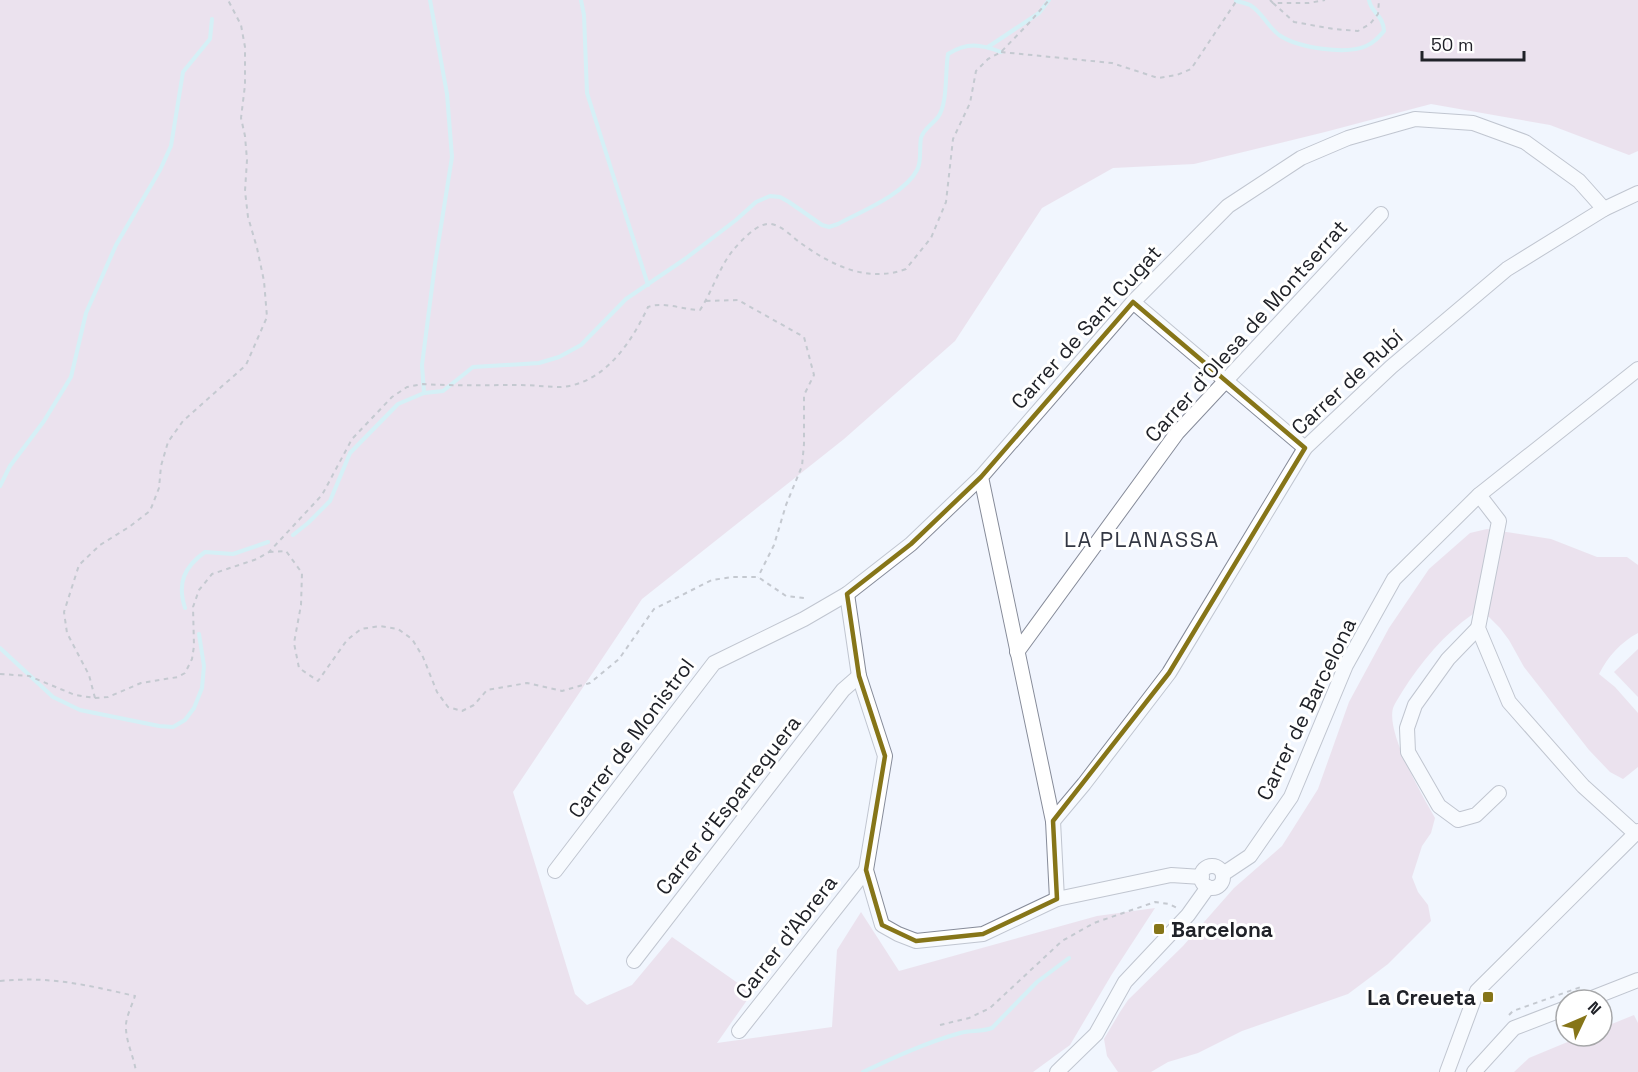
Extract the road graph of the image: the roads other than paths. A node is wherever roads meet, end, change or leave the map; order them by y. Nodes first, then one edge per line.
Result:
1 (1638, 192) edge
2 (1604, 209) junction
3 (1381, 214) dead end
4 (1133, 302) junction
5 (1638, 369) edge
6 (1227, 381) junction
7 (1305, 448) junction
8 (981, 477) junction
9 (1479, 495) junction
10 (847, 594) junction
11 (1478, 628) junction
12 (1017, 652) junction
13 (859, 676) junction
14 (1499, 793) dead end
15 (1053, 821) junction
16 (1637, 833) edge
17 (866, 870) junction
18 (555, 871) dead end
19 (1205, 882) junction
20 (1057, 899) junction
21 (634, 962) dead end
22 (1638, 980) edge
23 (1614, 989) edge
24 (1554, 1013) edge
25 (739, 1030) dead end
26 (1058, 1072) edge
27 (1447, 1072) edge
28 (1474, 1072) edge

1 - 2 street, Carrer de Rubí
2 - 4 street, Carrer de Sant Cugat
2 - 7 street, Carrer de Rubí
3 - 6 street, Carrer d'Olesa de Montserrat
4 - 6 street
4 - 8 street, Carrer de Sant Cugat
5 - 9 street, Carrer de Barcelona
6 - 7 street
6 - 12 street, Carrer d'Olesa de Montserrat
7 - 15 street, Carrer de Rubí
8 - 10 street, Carrer de Sant Cugat
8 - 12 street
9 - 11 street
9 - 19 street, Carrer de Barcelona
10 - 13 street
10 - 18 street, Carrer de Monistrol
11 - 14 street
11 - 16 street
12 - 15 street
13 - 17 street
13 - 21 street, Carrer d'Esparreguera
15 - 20 street
16 - 27 street
17 - 20 street
17 - 25 street, Carrer d'Abrera
19 - 20 street
19 - 26 street
22 - 23 street
24 - 28 street

